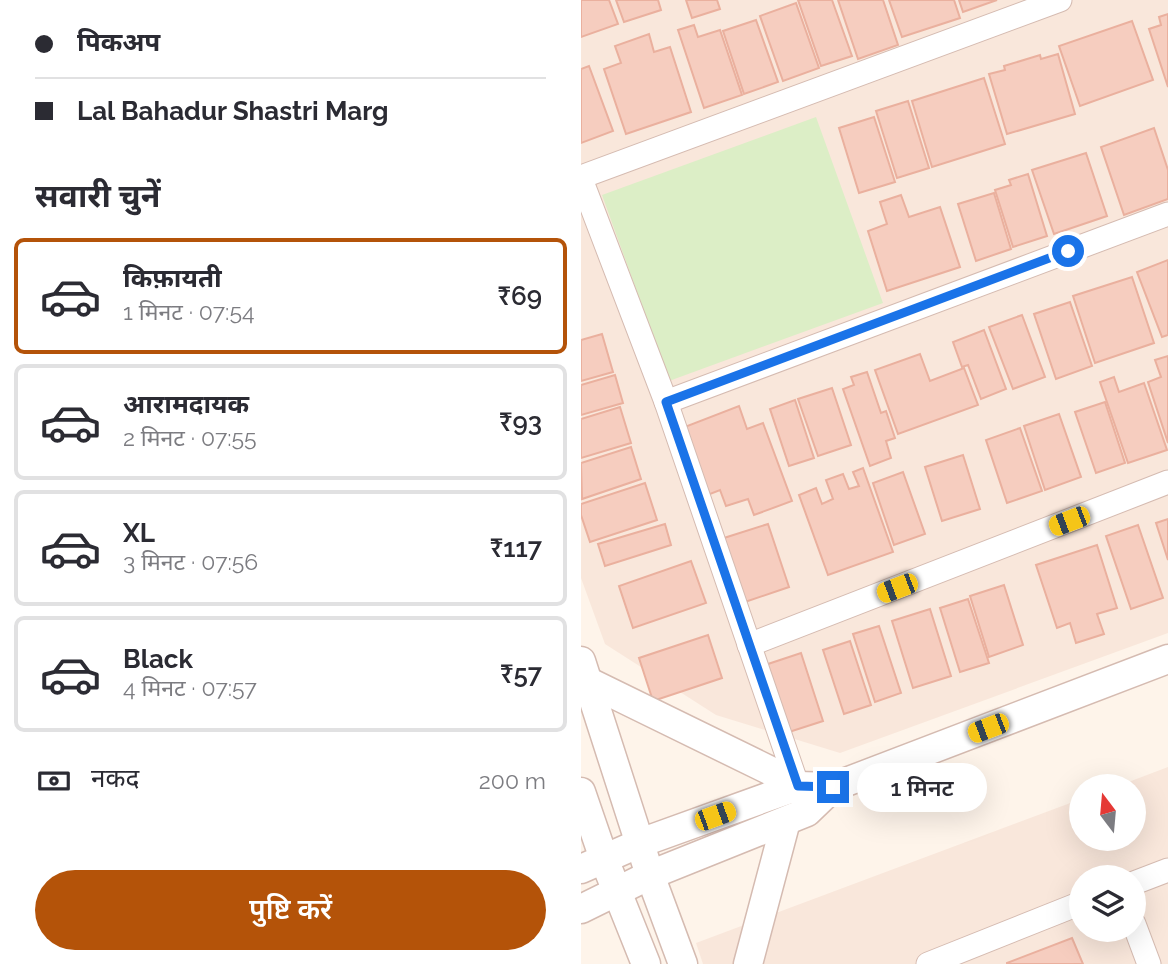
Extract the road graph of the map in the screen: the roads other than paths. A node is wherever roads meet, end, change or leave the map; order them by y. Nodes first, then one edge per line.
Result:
1 (1060, 0) edge
2 (581, 178) edge
3 (1168, 214) edge
4 (666, 402) junction
5 (1168, 482) edge
6 (748, 645) junction
7 (1168, 659) edge
8 (584, 671) edge
9 (581, 792) edge
10 (797, 806) junction
11 (640, 843) junction
12 (592, 864) edge
13 (1168, 870) edge
14 (650, 875) junction
15 (1146, 878) edge
16 (617, 891) junction
17 (1069, 908) edge
18 (581, 909) edge
19 (1141, 942) edge
20 (646, 964) edge
21 (683, 964) edge
22 (748, 964) edge
23 (927, 964) edge
24 (1149, 964) edge

1 - 2 street
2 - 4 street
3 - 4 street
4 - 6 street
5 - 6 street
6 - 10 street
7 - 10 street
8 - 10 street
8 - 11 street
9 - 12 street
10 - 11 street
10 - 14 street
10 - 22 street
11 - 12 street
11 - 14 street
12 - 16 street
13 - 15 street
14 - 16 street
14 - 21 street
16 - 18 street
16 - 20 street
17 - 23 street
19 - 24 street

